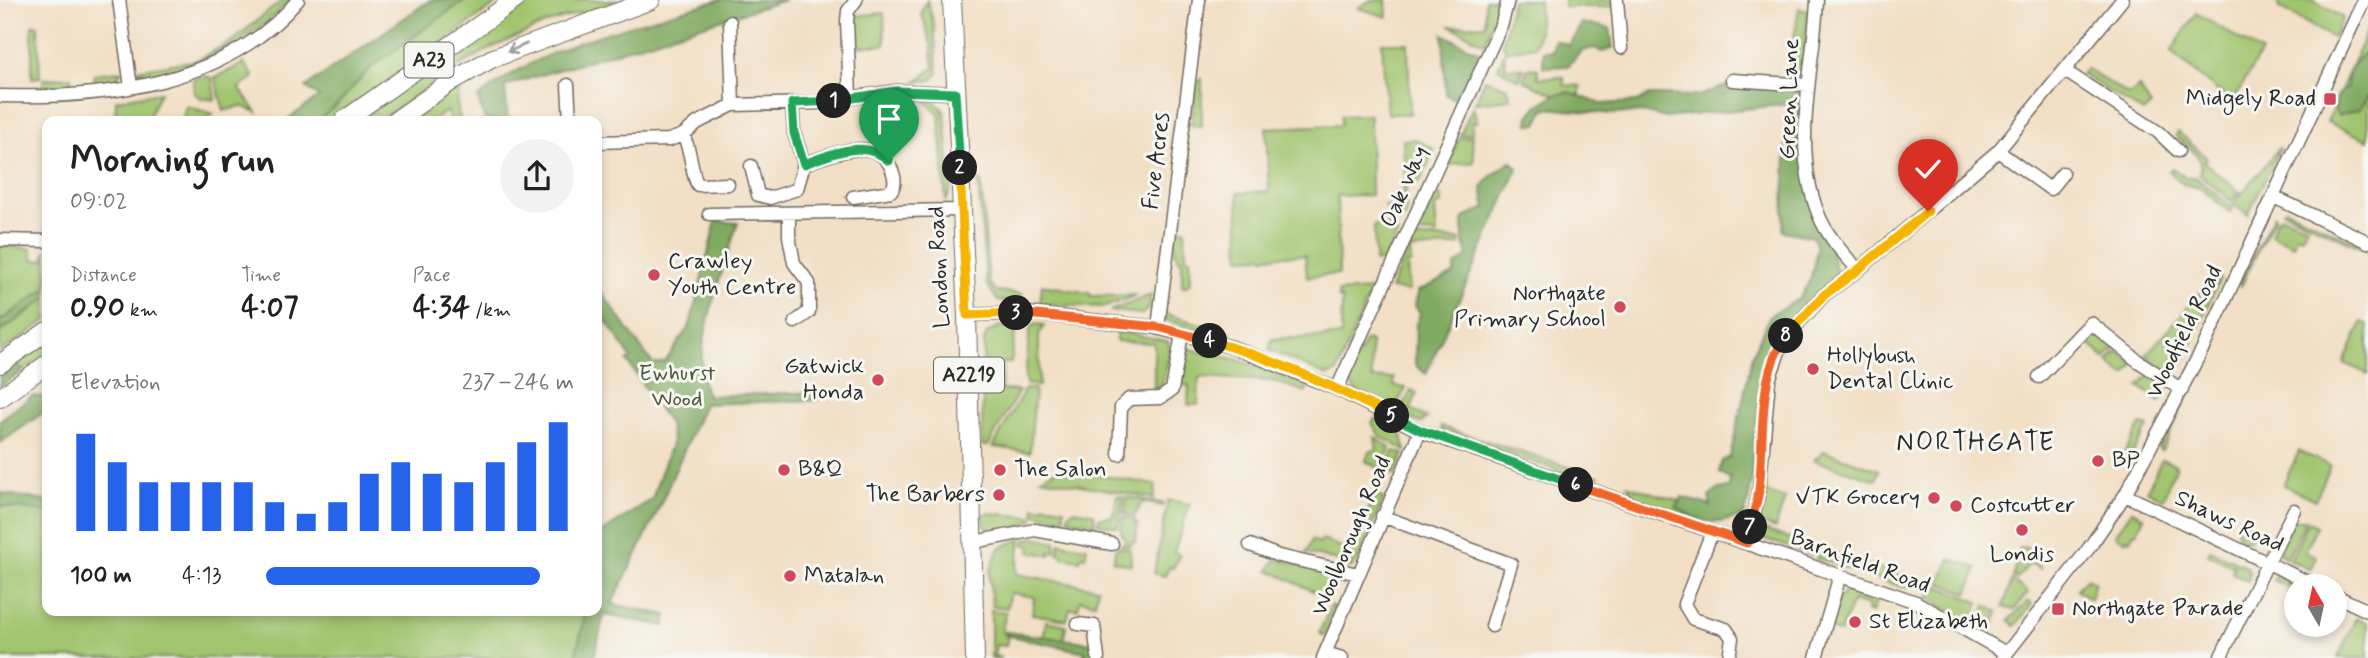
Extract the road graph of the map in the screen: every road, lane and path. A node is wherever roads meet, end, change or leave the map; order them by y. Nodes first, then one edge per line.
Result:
1 (119, 0) edge
2 (298, 0) edge
3 (515, 0) edge
4 (651, 0) edge
5 (856, 0) edge
6 (952, 0) edge
7 (1199, 0) edge
8 (1508, 0) edge
9 (1617, 0) edge
10 (1817, 0) edge
11 (2122, 0) edge
12 (2364, 0) edge
13 (730, 22) dead end
14 (1621, 48) dead end
15 (2065, 71) junction
16 (1732, 80) dead end
17 (568, 85) dead end
18 (1808, 85) junction
19 (131, 87) junction
20 (955, 93) junction
21 (0, 96) edge
22 (850, 98) junction
23 (792, 103) junction
24 (733, 106) junction
25 (350, 116) edge
26 (402, 116) edge
27 (569, 116) edge
28 (683, 135) junction
29 (602, 142) edge
30 (1998, 151) junction
31 (2178, 151) dead end
32 (804, 164) junction
33 (751, 166) dead end
34 (2063, 173) dead end
35 (728, 184) dead end
36 (853, 197) dead end
37 (2274, 197) junction
38 (962, 210) junction
39 (709, 214) dead end
40 (789, 215) junction
41 (0, 240) edge
42 (42, 241) edge
43 (2368, 242) edge
44 (1858, 270) junction
45 (967, 315) junction
46 (794, 322) dead end
47 (1158, 327) junction
48 (1182, 334) junction
49 (42, 335) edge
50 (0, 364) edge
51 (42, 369) edge
52 (2039, 377) dead end
53 (1338, 389) junction
54 (2182, 390) junction
55 (0, 398) edge
56 (1420, 430) junction
57 (1119, 454) dead end
58 (2125, 495) junction
59 (2294, 510) dead end
60 (1382, 516) junction
61 (1713, 532) junction
62 (974, 542) junction
63 (1747, 543) junction
64 (1112, 544) dead end
65 (1250, 545) dead end
66 (2268, 564) junction
67 (1358, 574) junction
68 (2290, 574) edge
69 (1840, 575) junction
70 (2347, 601) edge
71 (2368, 611) edge
72 (1078, 624) dead end
73 (1492, 626) dead end
74 (1324, 655) edge
75 (2004, 655) edge
76 (975, 658) edge
77 (1098, 658) edge
78 (1342, 658) edge
79 (1729, 658) edge
80 (1816, 658) edge
81 (2220, 658) edge

1 - 19 street
2 - 19 street
3 - 25 main road, A23
4 -> 26 main road, A23
5 - 22 street
6 - 20 main road, London Road / A2219
7 - 47 street, Five Acres
8 - 53 street, Oak Way
9 - 14 street
10 - 18 street, Green Lane
11 - 15 street
12 - 37 street, Woodfield Road
13 - 24 street
15 - 30 street
15 - 31 street
16 - 18 street
17 - 27 street
18 - 44 street, Green Lane
19 - 21 street
20 - 22 street
20 - 38 main road, London Road / A2219
22 - 23 street
23 - 24 street
23 - 32 street
24 - 28 street
28 - 29 street
28 - 35 street
30 - 34 street
30 - 44 street
32 - 33 street
32 - 36 street
37 - 43 street
37 - 54 street, Woodfield Road
38 - 40 street
38 - 45 main road, London Road / A2219
39 - 40 street
40 - 46 street
41 - 42 street
44 - 63 street
45 - 47 street, Barnfield Road
45 - 62 main road, London Road / A2219
47 - 48 street, Barnfield Road
48 - 53 street, Barnfield Road
48 - 57 street
49 - 50 main road
51 - 55 main road
52 - 54 street
53 - 56 street, Barnfield Road
54 - 58 street, Woodfield Road
56 - 60 street, Woolborough Road
56 - 61 street, Barnfield Road
58 - 66 street, Shaws Road
58 - 75 street, Woodfield Road
59 - 66 street
60 - 67 street, Woolborough Road
60 - 73 street
61 - 63 street, Barnfield Road
61 - 79 street
62 - 64 street
62 - 76 main road, London Road / A2219
63 - 69 street, Barnfield Road
65 - 67 street
66 - 68 street, Shaws Road
66 - 81 street
67 - 74 street, Woolborough Road
69 - 75 street, Barnfield Road
69 - 80 street
70 - 71 street
72 - 77 street
74 - 78 street

